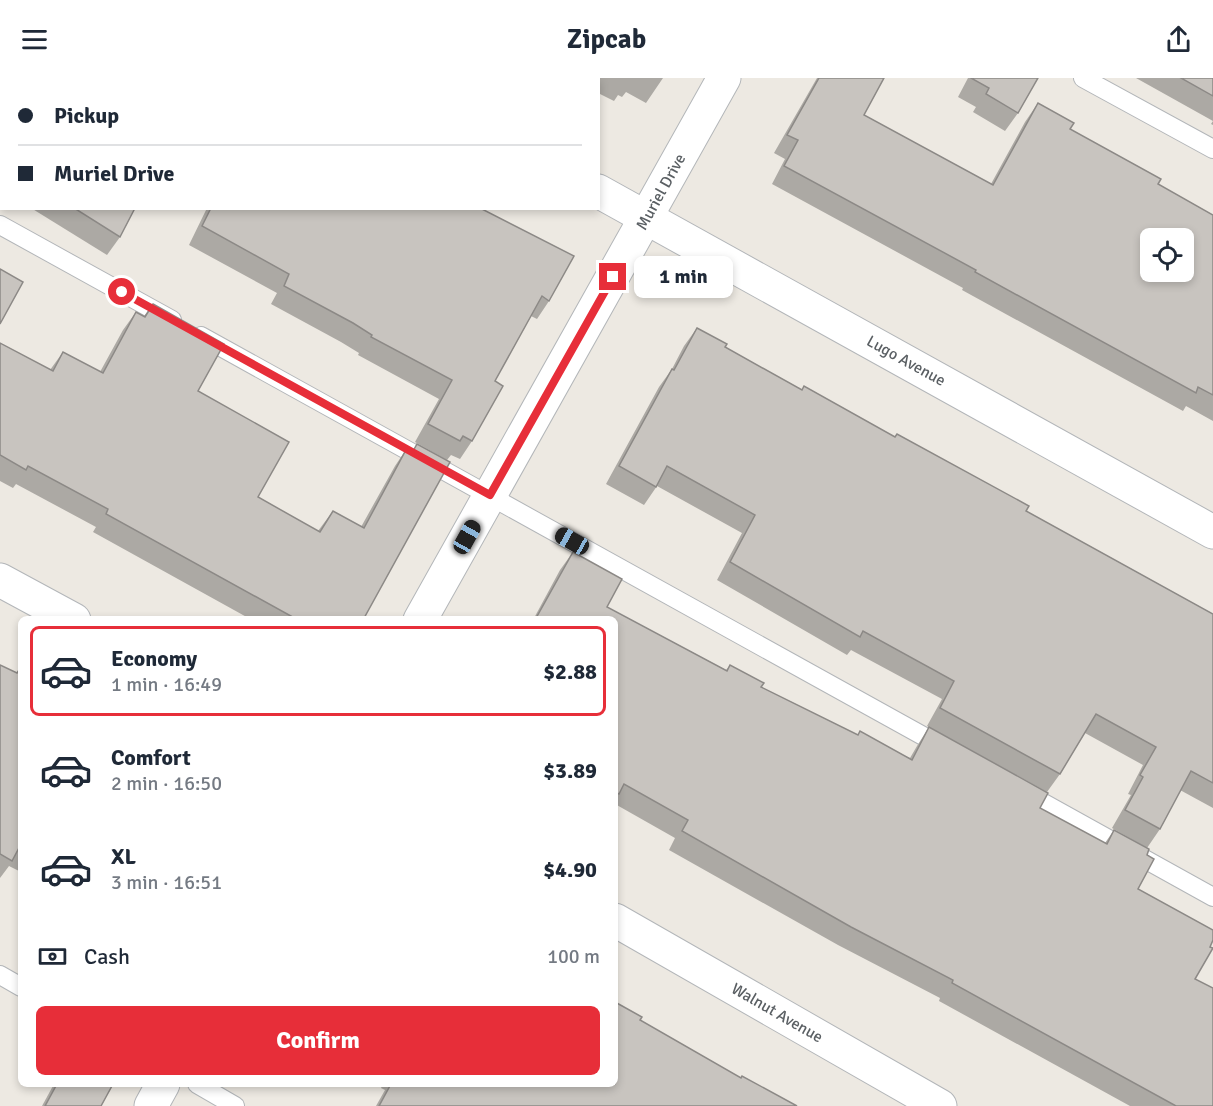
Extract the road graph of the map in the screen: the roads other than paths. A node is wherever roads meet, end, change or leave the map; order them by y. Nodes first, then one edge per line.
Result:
1 (724, 78) edge
2 (1083, 78) edge
3 (1213, 150) edge
4 (600, 192) edge
5 (646, 217) junction
6 (0, 225) edge
7 (490, 495) junction
8 (1213, 532) edge
9 (0, 580) edge
10 (67, 616) edge
11 (422, 616) edge
12 (961, 757) edge
13 (1003, 781) edge
14 (1213, 897) edge
15 (618, 922) edge
16 (0, 975) edge
17 (18, 985) edge
18 (162, 1087) edge
19 (202, 1087) edge
20 (152, 1106) edge
21 (235, 1106) edge
22 (940, 1106) edge

1 - 5 street, Muriel Drive
2 - 3 lane
4 - 5 street, Lugo Avenue
5 - 7 street, Muriel Drive
5 - 8 street, Lugo Avenue
6 - 7 lane
7 - 11 street, Muriel Drive
7 - 12 lane
9 - 10 street
13 - 14 lane
15 - 22 street, Walnut Avenue
16 - 17 lane
18 - 20 street
19 - 21 lane

